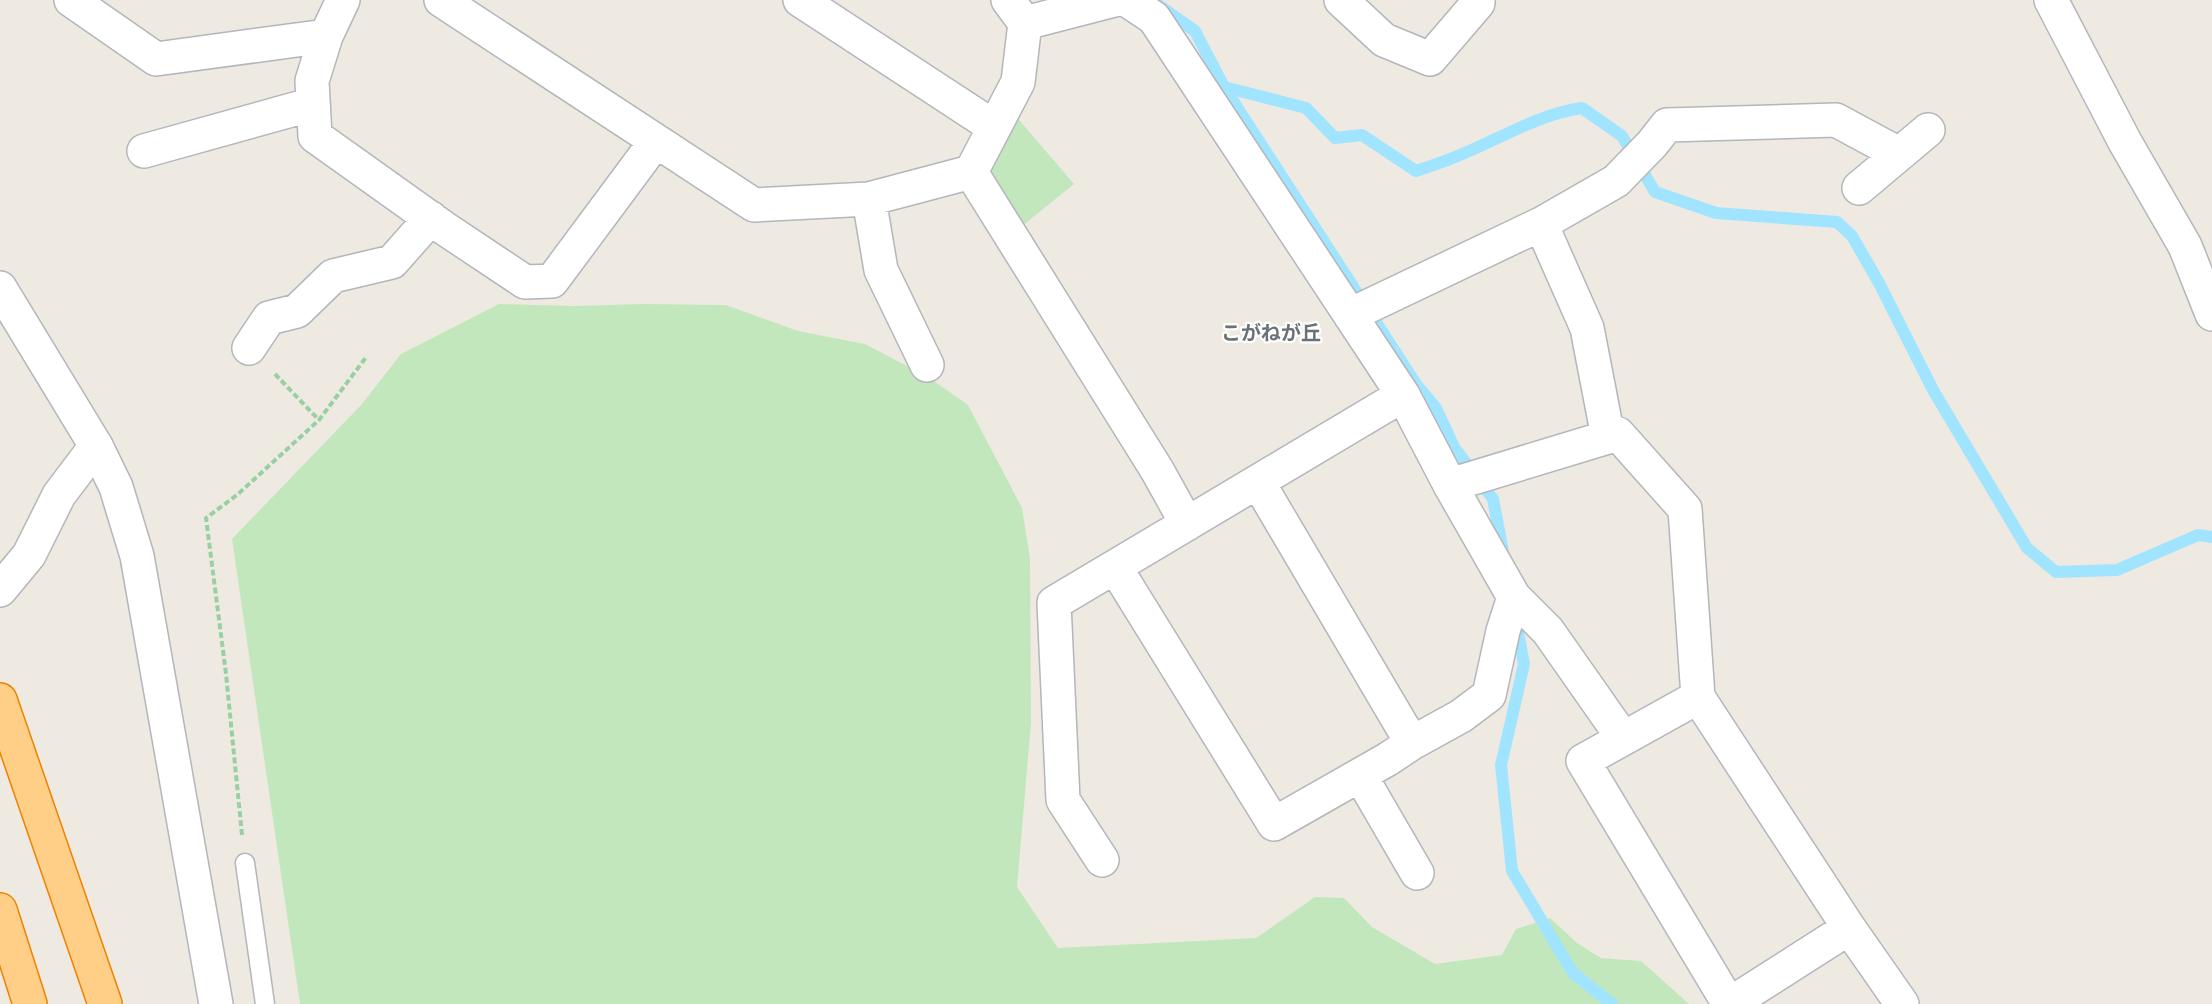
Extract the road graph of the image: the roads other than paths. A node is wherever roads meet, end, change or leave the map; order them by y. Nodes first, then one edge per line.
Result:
1 (70, 0) edge
2 (343, 0) edge
3 (441, 0) edge
4 (800, 0) edge
5 (1114, 0) edge
6 (1126, 0) edge
7 (1341, 0) edge
8 (1478, 0) edge
9 (2051, 0) edge
10 (1157, 11) edge
11 (1017, 12) edge
12 (326, 36) junction
13 (313, 104) junction
14 (994, 126) junction
15 (1928, 130) dead end
16 (656, 141) junction
17 (144, 151) dead end
18 (1899, 154) junction
19 (970, 172) junction
20 (1859, 188) dead end
21 (869, 199) junction
22 (431, 218) junction
23 (1541, 224) junction
24 (0, 288) edge
25 (1360, 311) junction
26 (2212, 314) edge
27 (249, 348) road end
28 (927, 365) dead end
29 (1403, 395) junction
30 (1608, 437) junction
31 (96, 446) junction
32 (1466, 480) junction
33 (1258, 482) junction
34 (1187, 524) junction
35 (1115, 567) junction
36 (0, 590) edge
37 (1514, 597) junction
38 (1698, 697) junction
39 (0, 700) edge
40 (1623, 738) junction
41 (1412, 743) junction
42 (1360, 775) junction
43 (1102, 860) dead end
44 (245, 863) road end
45 (1417, 873) dead end
46 (0, 910) edge
47 (1849, 928) junction
48 (30, 1004) edge
49 (105, 1004) edge
50 (216, 1004) edge
51 (265, 1004) edge
52 (1730, 1004) edge
53 (1902, 1004) edge

1 - 12 street
2 - 12 street
3 - 16 street
4 - 14 street
5 - 11 street
6 - 10 street
7 - 8 street
9 - 26 street
10 - 25 street
11 - 14 street
12 - 13 street
13 - 17 street
13 - 22 street
14 - 19 street
15 - 18 street
16 - 21 street
16 - 22 street
18 - 20 street
18 - 23 street
19 - 21 street
19 - 34 street
21 - 28 street
22 - 27 street
23 - 25 street
23 - 30 street
24 - 31 street
25 - 29 street
29 - 32 street
29 - 33 street
30 - 32 street
30 - 38 street
31 - 36 street
31 - 50 street
32 - 37 street
33 - 34 street
33 - 41 street
34 - 35 street
35 - 42 street
35 - 43 street
37 - 40 street
37 - 41 street
38 - 40 street
38 - 47 street
39 - 49 highway
40 - 52 street
41 - 42 street
42 - 45 street
44 - 51 lane
46 - 48 highway
47 - 52 street
47 - 53 street

